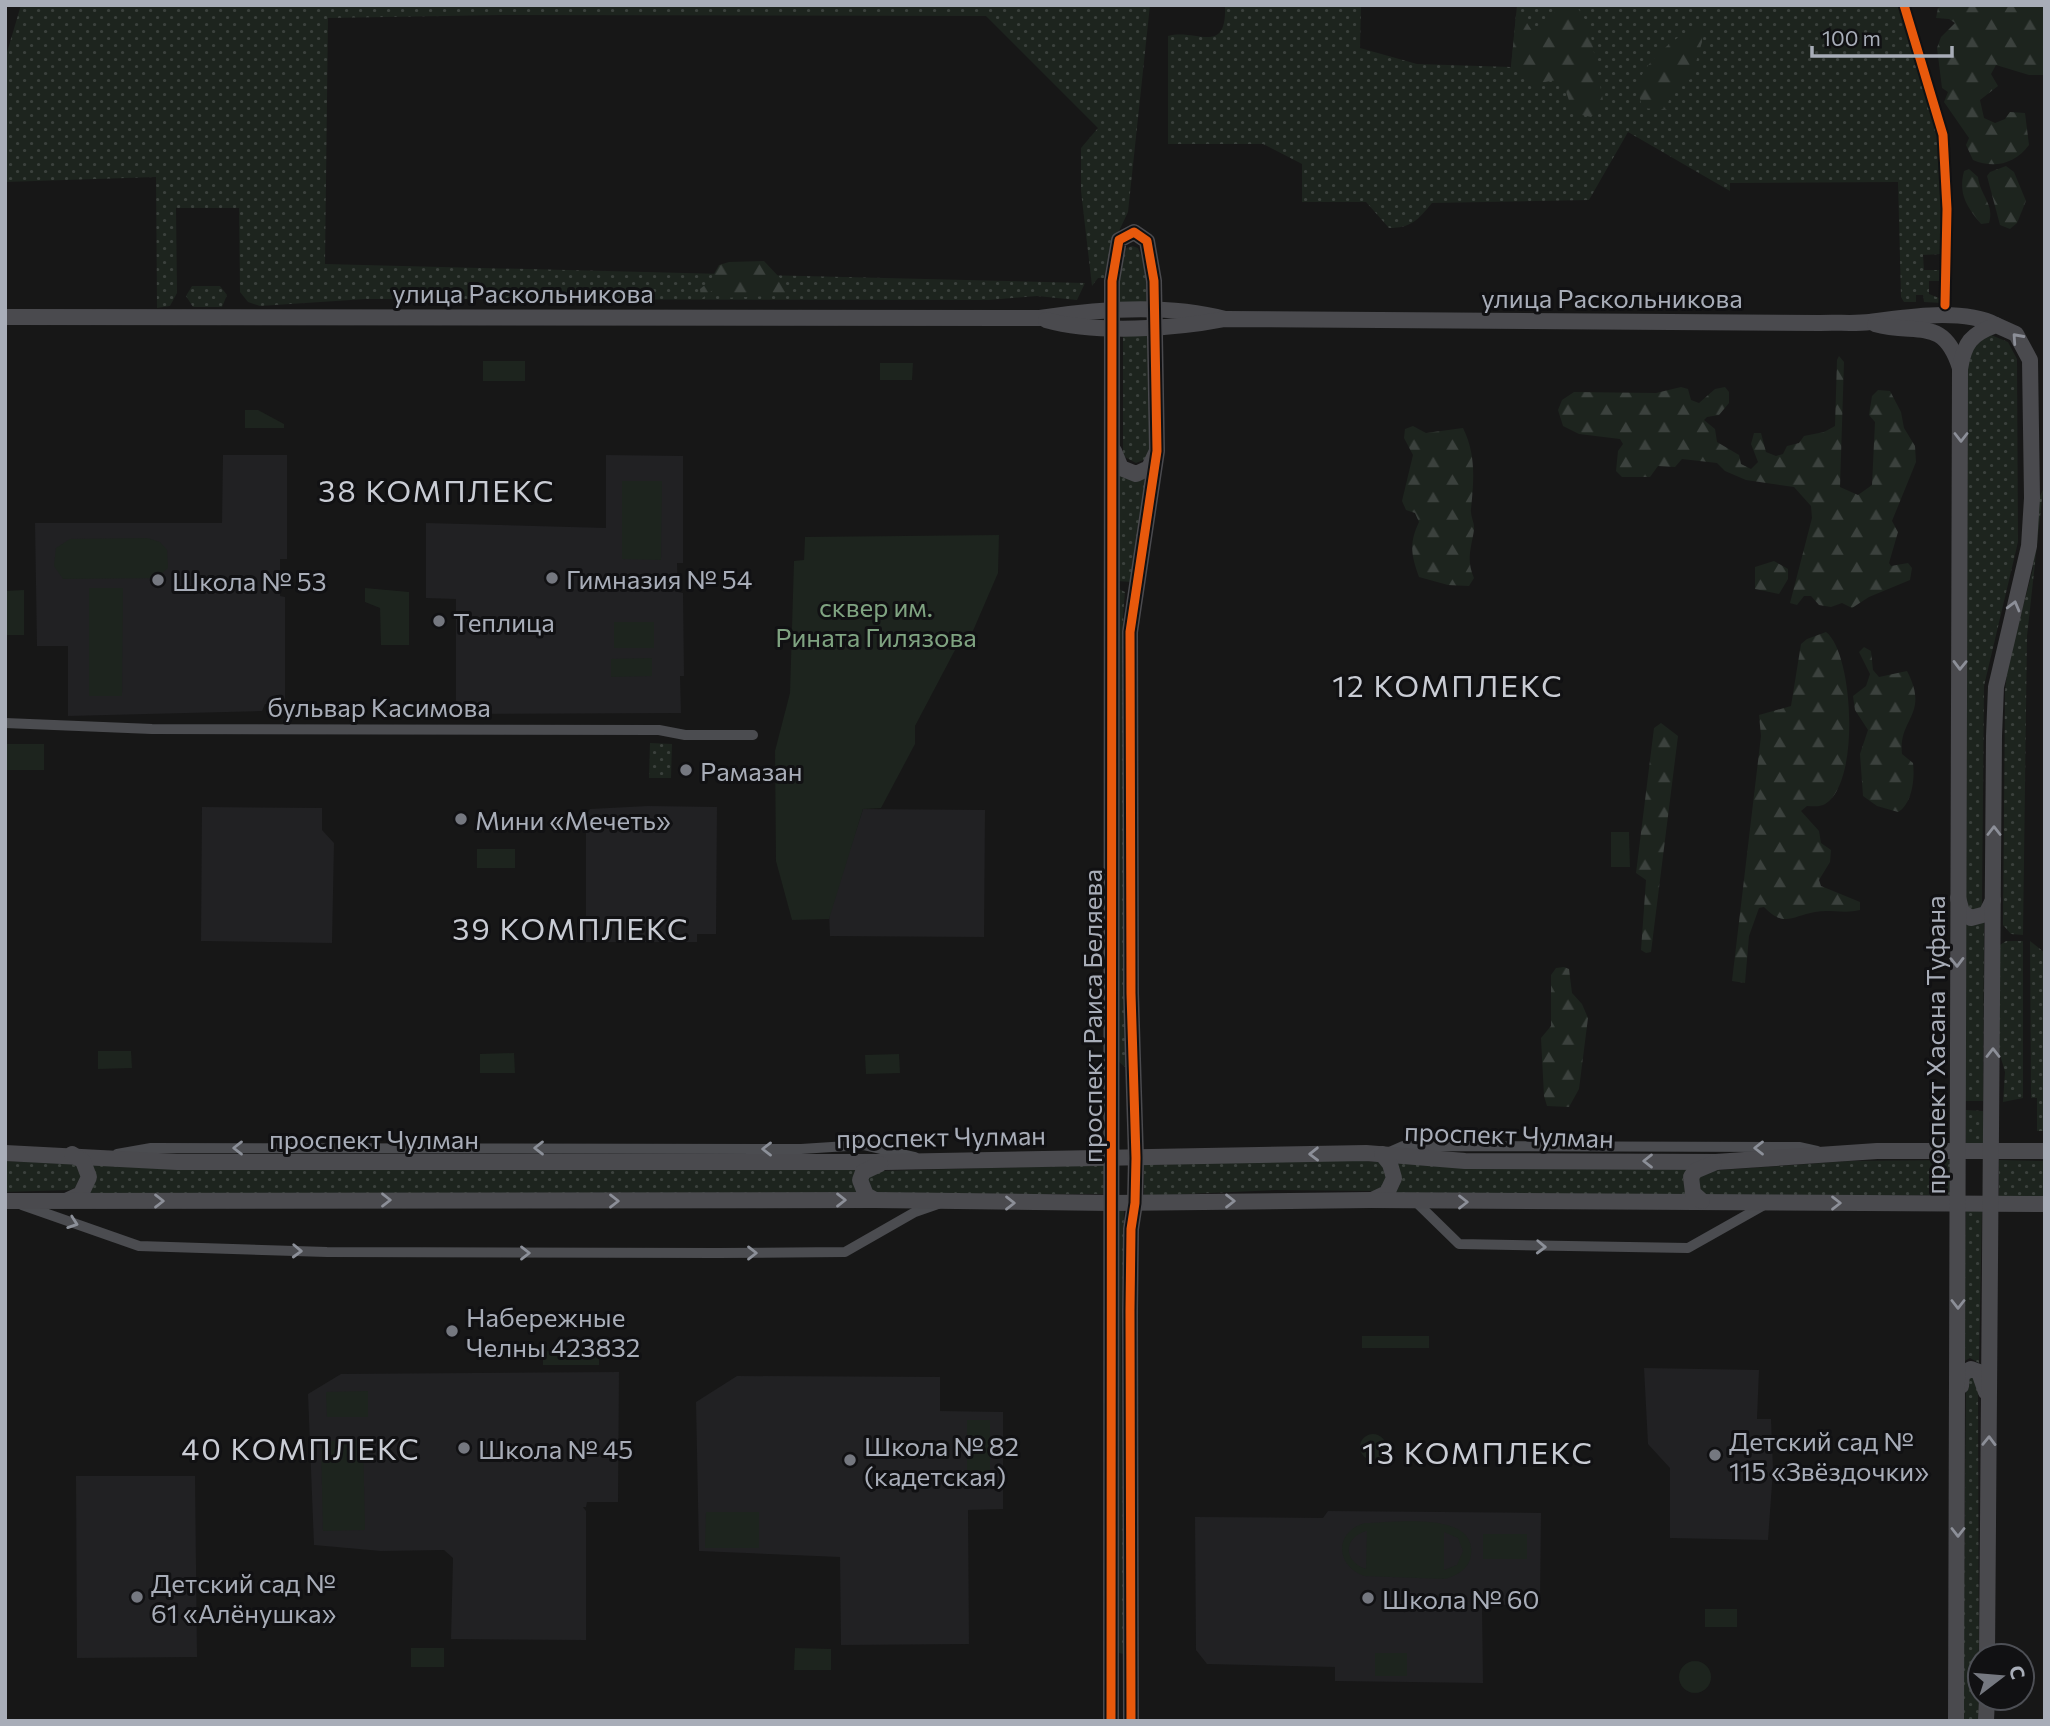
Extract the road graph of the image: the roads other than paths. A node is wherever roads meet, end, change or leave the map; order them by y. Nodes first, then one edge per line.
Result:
1 (1904, 5) edge
2 (1945, 305) dead end
3 (5, 317) edge
4 (1112, 319) junction
5 (1155, 319) junction
6 (1869, 322) junction
7 (1996, 325) junction
8 (1960, 369) junction
9 (1113, 449) junction
10 (1157, 451) junction
11 (1113, 590) junction
12 (1135, 595) junction
13 (5, 723) edge
14 (753, 735) dead end
15 (1957, 894) junction
16 (1993, 900) junction
17 (1112, 1060) junction
18 (1135, 1063) junction
19 (1958, 1150) junction
20 (1992, 1151) junction
21 (2045, 1151) edge
22 (5, 1153) edge
23 (1826, 1153) junction
24 (72, 1154) junction
25 (1382, 1154) junction
26 (104, 1157) junction
27 (1112, 1158) junction
28 (1136, 1158) junction
29 (931, 1160) junction
30 (886, 1162) junction
31 (1716, 1162) junction
32 (875, 1200) junction
33 (1370, 1200) junction
34 (7, 1201) edge
35 (66, 1201) junction
36 (1702, 1201) junction
37 (1416, 1202) junction
38 (942, 1203) junction
39 (1111, 1203) junction
40 (1135, 1203) junction
41 (1768, 1203) junction
42 (1959, 1203) junction
43 (1992, 1203) junction
44 (2045, 1204) edge
45 (1958, 1403) junction
46 (1990, 1404) junction
47 (1987, 1642) edge
48 (1111, 1669) junction
49 (1131, 1670) junction
50 (1111, 1721) edge
51 (1131, 1721) edge
52 (1956, 1721) edge

1 - 2 street
3 - 4 street, улица Раскольникова
4 - 5 street, улица Раскольникова
4 - 5 street, проспект Раиса Беляева
4 - 9 street, проспект Раиса Беляева
5 - 6 street, улица Раскольникова
5 - 10 street, проспект Раиса Беляева
6 - 7 street, улица Раскольникова
6 - 8 street
7 - 8 street
16 -> 7 street
8 -> 15 street, проспект Хасана Туфана
9 - 10 street
9 - 11 street, проспект Раиса Беляева
10 - 12 street, проспект Раиса Беляева
11 - 12 street
11 - 17 street, проспект Раиса Беляева
12 - 18 street, проспект Раиса Беляева
13 - 14 street, бульвар Касимова
15 - 16 street
15 -> 19 street, проспект Хасана Туфана
20 -> 16 street
17 - 18 street
17 - 27 street, проспект Раиса Беляева
18 - 28 street, проспект Раиса Беляева
19 - 20 street, проспект Чулман
19 - 23 street, проспект Чулман
19 - 42 street, проспект Хасана Туфана
20 - 21 street, проспект Чулман
20 - 43 street
22 - 24 street, проспект Чулман
23 -> 25 street
23 - 31 street, проспект Чулман
24 - 26 street, проспект Чулман
24 - 35 street
25 -> 28 street, проспект Чулман
31 -> 25 street, проспект Чулман
25 - 33 street
29 -> 26 street
26 - 30 street, проспект Чулман
27 - 28 street, проспект Чулман
27 - 29 street, проспект Чулман
27 - 39 street, проспект Раиса Беляева
28 - 40 street, проспект Раиса Беляева
29 - 30 street, проспект Чулман
30 - 32 street
31 - 36 street
35 -> 32 street
32 - 38 street
33 - 37 street
40 -> 33 street
34 - 35 street
34 -> 38 street
37 -> 36 street
36 - 41 street
37 -> 41 street
38 -> 39 street
39 - 40 street
39 - 48 street, проспект Раиса Беляева
40 - 49 street, проспект Раиса Беляева
41 -> 42 street
42 - 43 street
42 -> 45 street, проспект Хасана Туфана
43 - 44 street
43 - 46 street
45 - 46 street
45 -> 52 street, проспект Хасана Туфана
47 -> 46 street
48 - 49 street
48 - 50 street, проспект Раиса Беляева
49 - 51 street, проспект Раиса Беляева

